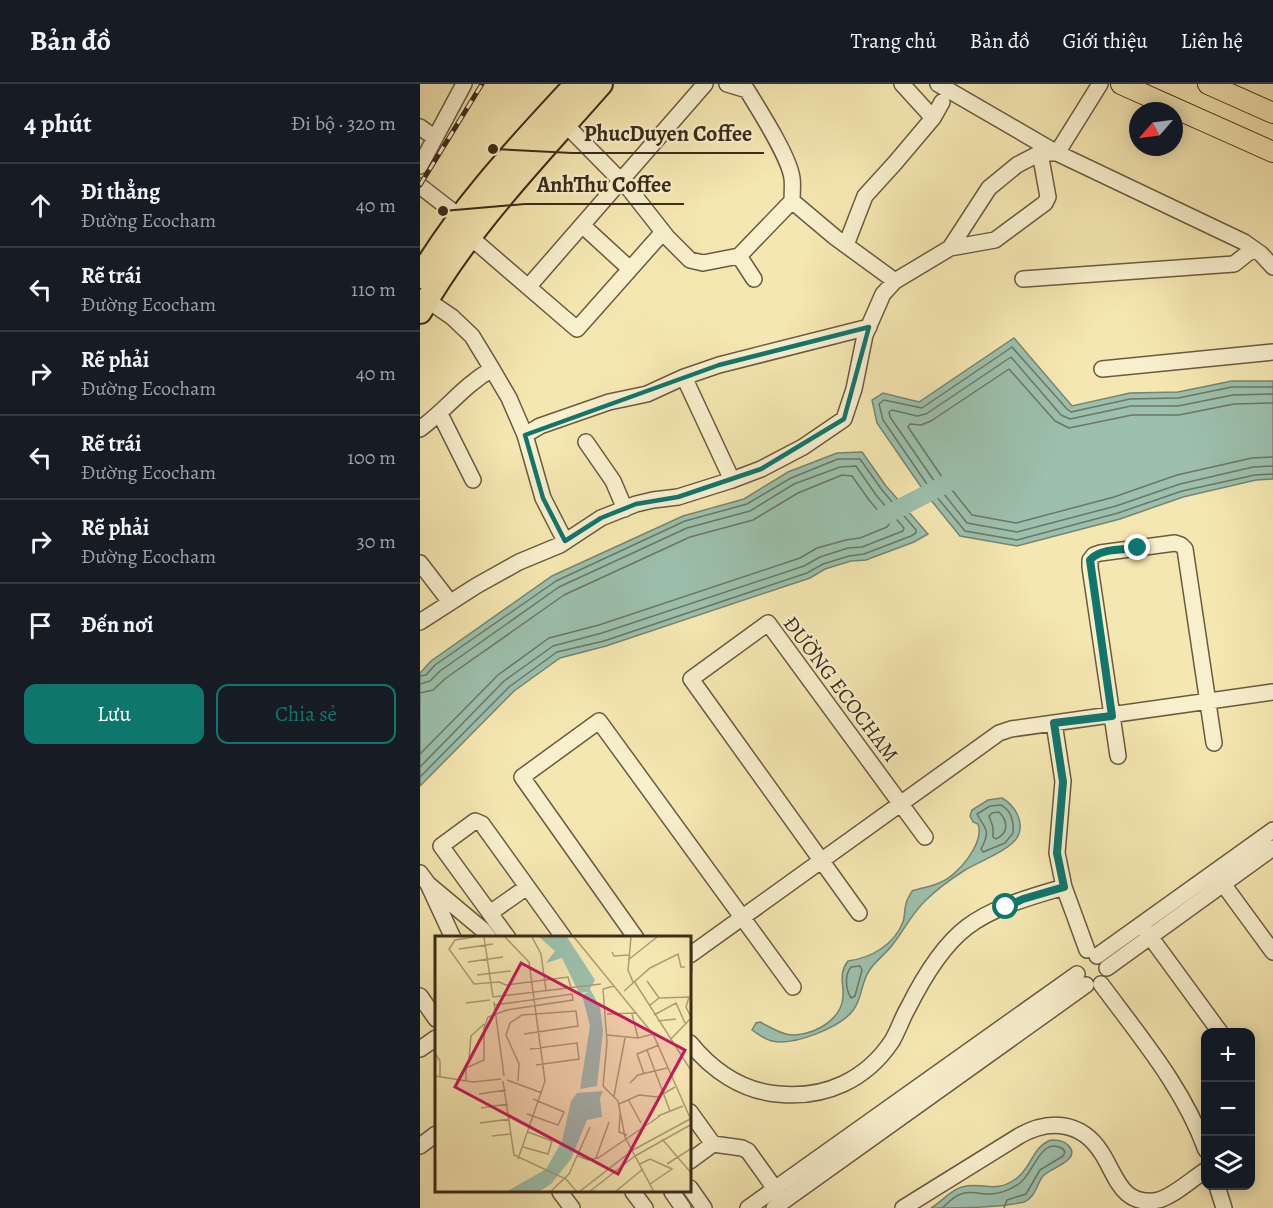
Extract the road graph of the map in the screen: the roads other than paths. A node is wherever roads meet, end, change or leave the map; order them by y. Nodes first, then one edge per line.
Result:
1 (464, 84) edge
2 (576, 84) edge
3 (601, 84) edge
4 (705, 84) edge
5 (727, 84) edge
6 (903, 84) edge
7 (938, 84) edge
8 (1100, 84) edge
9 (1120, 84) edge
10 (1208, 84) edge
11 (942, 102) dead end
12 (1273, 113) edge
13 (933, 118) junction
14 (565, 124) junction
15 (420, 127) edge
16 (435, 138) junction
17 (1273, 152) edge
18 (1040, 153) junction
19 (1057, 153) junction
20 (420, 166) edge
21 (508, 174) junction
22 (621, 181) junction
23 (420, 186) edge
24 (792, 201) junction
25 (582, 225) junction
26 (465, 226) junction
27 (663, 232) junction
28 (846, 245) junction
29 (950, 248) junction
30 (1253, 249) junction
31 (739, 256) junction
32 (1273, 267) edge
33 (630, 269) junction
34 (420, 277) edge
35 (754, 279) dead end
36 (1023, 279) dead end
37 (896, 281) junction
38 (529, 286) junction
39 (424, 306) edge
40 (869, 327) junction
41 (1273, 352) edge
42 (492, 369) junction
43 (1102, 369) dead end
44 (684, 377) junction
45 (441, 414) junction
46 (420, 429) edge
47 (525, 435) junction
48 (586, 442) dead end
49 (473, 480) dead end
50 (732, 480) junction
51 (625, 508) junction
52 (563, 543) junction
53 (420, 563) edge
54 (450, 602) junction
55 (420, 622) edge
56 (1273, 692) edge
57 (1209, 701) junction
58 (1112, 716) junction
59 (1054, 723) junction
60 (1214, 743) dead end
61 (1118, 756) dead end
62 (901, 804) junction
63 (1273, 830) edge
64 (925, 837) dead end
65 (1273, 848) edge
66 (821, 862) junction
67 (424, 878) edge
68 (1219, 879) junction
69 (527, 887) junction
70 (1064, 887) junction
71 (490, 913) junction
72 (859, 913) dead end
73 (743, 918) junction
74 (1146, 931) junction
75 (452, 936) edge
76 (488, 936) edge
77 (507, 936) edge
78 (563, 936) edge
79 (635, 936) edge
80 (1273, 952) edge
81 (692, 954) edge
82 (1097, 958) junction
83 (1088, 981) junction
84 (793, 987) dead end
85 (420, 996) edge
86 (435, 1018) edge
87 (1217, 1028) edge
88 (435, 1039) edge
89 (692, 1044) edge
90 (420, 1049) edge
91 (692, 1115) edge
92 (435, 1135) edge
93 (1201, 1139) edge
94 (713, 1144) junction
95 (420, 1146) edge
96 (692, 1160) edge
97 (1201, 1173) edge
98 (1219, 1190) edge
99 (692, 1191) edge
100 (561, 1193) edge
101 (634, 1193) edge
102 (673, 1193) edge
103 (780, 1201) edge
104 (572, 1208) edge
105 (645, 1208) edge
106 (683, 1208) edge
107 (704, 1208) edge
108 (748, 1208) edge
109 (903, 1208) edge
110 (1224, 1208) edge

1 - 16 street
2 - 21 highway
3 - 14 highway
4 - 22 street
5 - 24 street
6 - 13 street
7 - 19 street
8 - 19 street
9 - 17 main road
10 - 12 main road
11 - 13 street
13 - 28 street
14 - 21 highway
14 - 22 street
15 - 16 street
16 - 20 street
18 - 19 street
18 - 29 street
18 - 29 street
19 - 30 street
21 - 26 highway
22 - 25 street
22 - 27 street
23 - 26 street
24 - 28 street
24 - 31 street
25 - 33 street
25 - 38 street
26 - 34 highway
26 - 38 street
26 - 39 highway
27 - 31 street
27 - 33 street
28 - 37 street
29 - 37 street
30 - 32 street
30 - 36 street
31 - 35 street
33 - 38 street
37 - 40 street
39 - 42 street
40 - 44 street
40 - 50 street
41 - 43 street
42 - 45 street
42 - 47 street
44 - 47 street
44 - 50 street
45 - 46 street
45 - 49 street
47 - 52 street
48 - 51 street
50 - 51 street
51 - 52 street
52 - 54 street
53 - 54 street
54 - 55 street
56 - 57 street
57 - 58 street
57 - 58 street
57 - 60 street
58 - 59 street
58 - 61 street
59 - 62 street
59 - 70 street
62 - 64 street, ĐƯỜNG ECOCHAM
62 - 66 street
62 - 66 street, ĐƯỜNG ECOCHAM
63 - 68 street
65 - 68 street
66 - 72 street, ĐƯỜNG ECOCHAM
66 - 73 street
67 - 75 street
67 - 76 street
68 - 74 street
68 - 80 street
69 - 71 street
69 - 71 street
69 - 78 street
70 - 82 street
70 - 89 street
71 - 77 street
73 - 79 street
73 - 81 street
73 - 84 street
74 - 82 street
74 - 87 street
82 - 83 street
82 - 83 street
83 - 93 street
83 - 103 street
85 - 86 street
88 - 90 street
91 - 94 street
92 - 95 street
94 - 96 street
94 - 103 street
97 - 109 street
98 - 110 street
99 - 107 street
100 - 104 street
101 - 105 street
102 - 106 street
103 - 108 street

